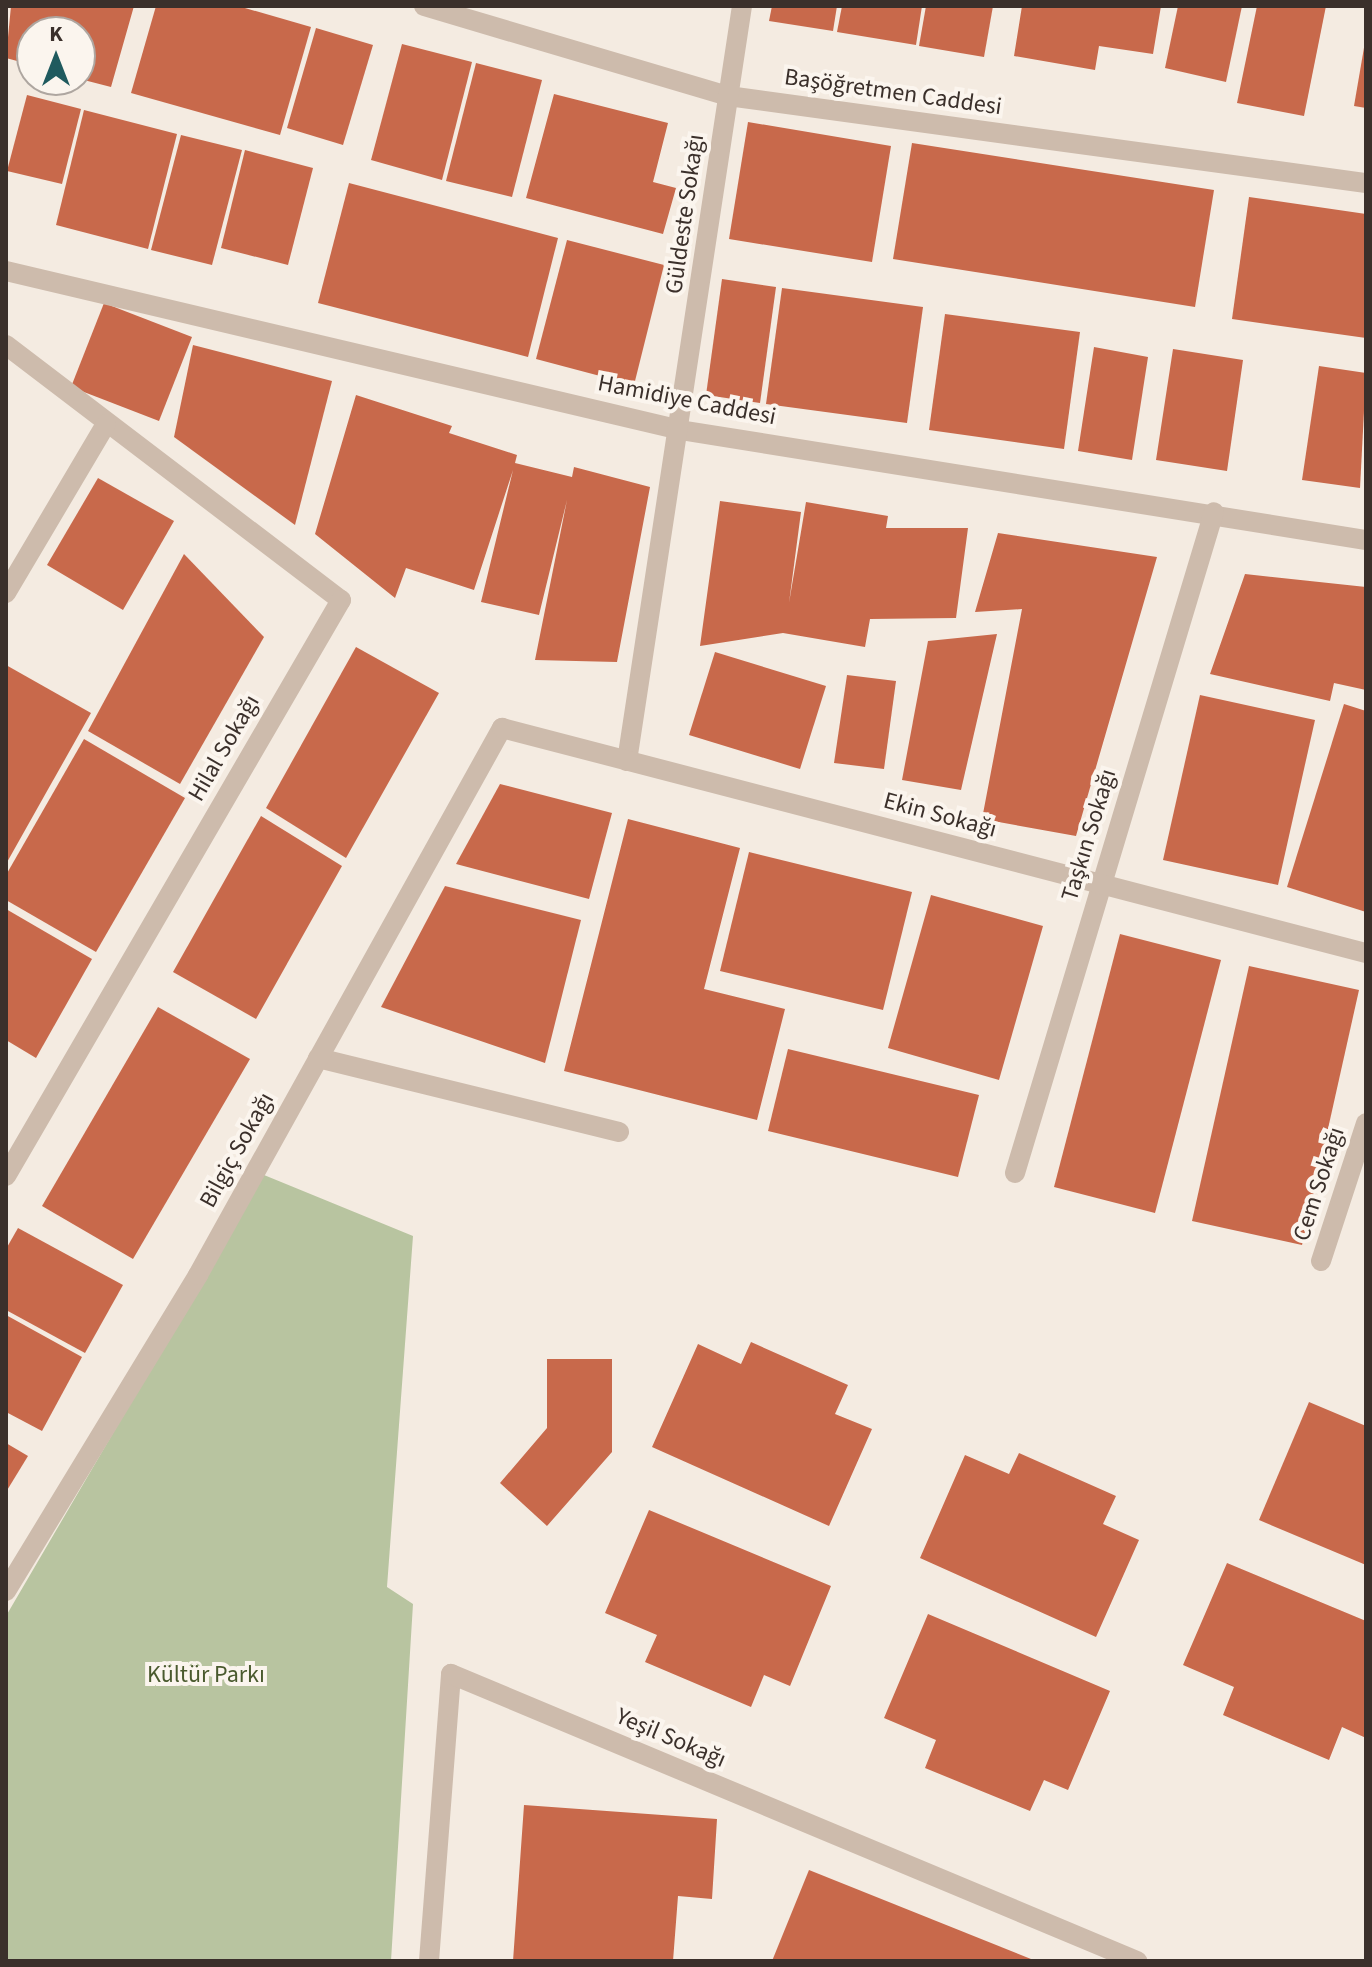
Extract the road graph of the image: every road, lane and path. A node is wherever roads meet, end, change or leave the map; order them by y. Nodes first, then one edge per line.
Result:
1 (424, 6) edge
2 (742, 6) edge
3 (728, 96) junction
4 (1366, 183) edge
5 (6, 271) edge
6 (6, 345) edge
7 (106, 424) junction
8 (680, 430) junction
9 (1214, 512) junction
10 (1366, 540) edge
11 (6, 593) edge
12 (502, 728) joint
13 (627, 761) junction
14 (1101, 884) junction
15 (1366, 953) edge
16 (318, 1058) junction
17 (1366, 1123) edge
18 (619, 1132) dead end
19 (1015, 1173) dead end
20 (6, 1176) edge
21 (1321, 1261) dead end
22 (6, 1591) edge
23 (429, 1961) edge
24 (1137, 1961) edge

1 - 3 street, Başöğretmen Caddesi
2 - 3 street, Güldeste Sokağı
3 - 4 street, Başöğretmen Caddesi
3 - 8 street, Güldeste Sokağı
5 - 8 street, Hamidiye Caddesi
6 - 7 street
7 - 11 street
7 - 20 street, Hilal Sokağı
8 - 9 street, Hamidiye Caddesi
8 - 13 street, Güldeste Sokağı
9 - 10 street, Hamidiye Caddesi
9 - 14 street, Taşkın Sokağı
12 - 13 street, Ekin Sokağı
12 - 16 street, Bilgiç Sokağı
13 - 14 street, Ekin Sokağı
14 - 15 street, Ekin Sokağı
14 - 19 street, Taşkın Sokağı
16 - 18 street
16 - 22 street, Bilgiç Sokağı
17 - 21 street, Cem Sokağı
23 - 24 street, Yeşil Sokağı

